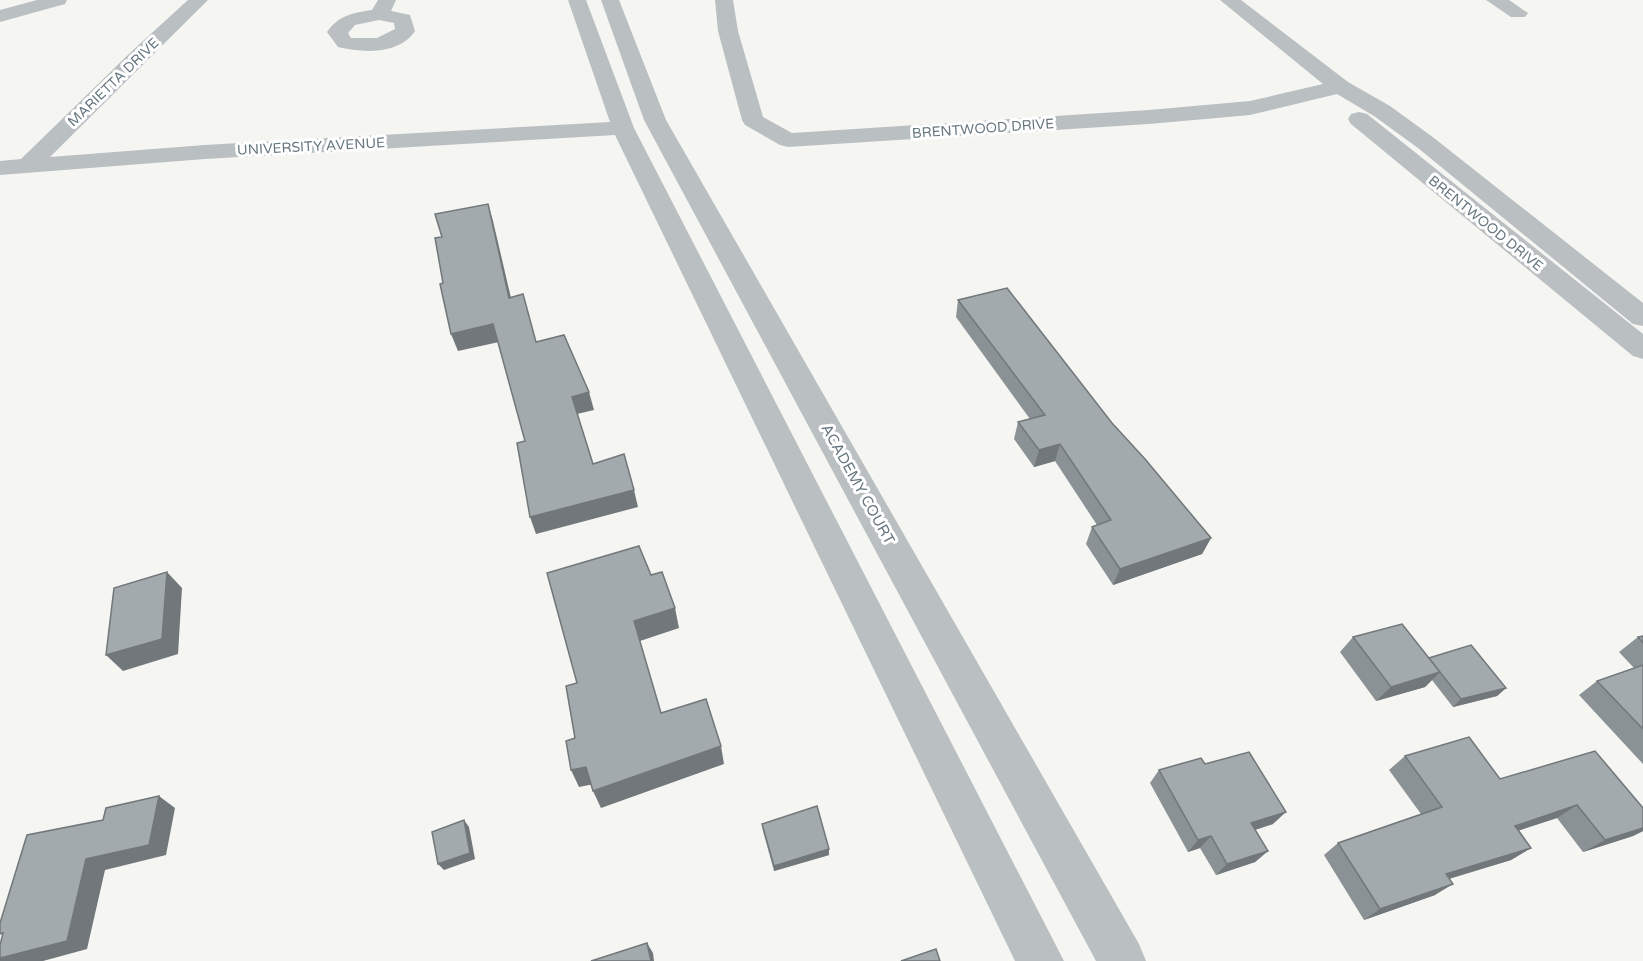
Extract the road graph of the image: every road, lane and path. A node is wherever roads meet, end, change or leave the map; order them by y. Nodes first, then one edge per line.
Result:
1 (58, 0) edge
2 (199, 0) edge
3 (577, 0) edge
4 (610, 0) edge
5 (724, 0) edge
6 (1229, 0) edge
7 (1495, 0) edge
8 (1518, 13) dead end
9 (0, 16) edge
10 (1340, 87) junction
11 (623, 128) junction
12 (28, 166) junction
13 (0, 168) edge
14 (1643, 317) edge
15 (1643, 349) edge
16 (1040, 961) edge
17 (1122, 961) edge

1 - 9 street
2 - 12 street, MARIETTA DRIVE
3 - 11 street
4 - 17 street, ACADEMY COURT
5 - 10 street, BRENTWOOD DRIVE
6 - 10 street, BRENTWOOD DRIVE
7 - 8 street
10 - 14 street, BRENTWOOD DRIVE
10 - 15 street, BRENTWOOD DRIVE
11 - 12 street, UNIVERSITY AVENUE
11 - 16 street
12 - 13 street, UNIVERSITY AVENUE

